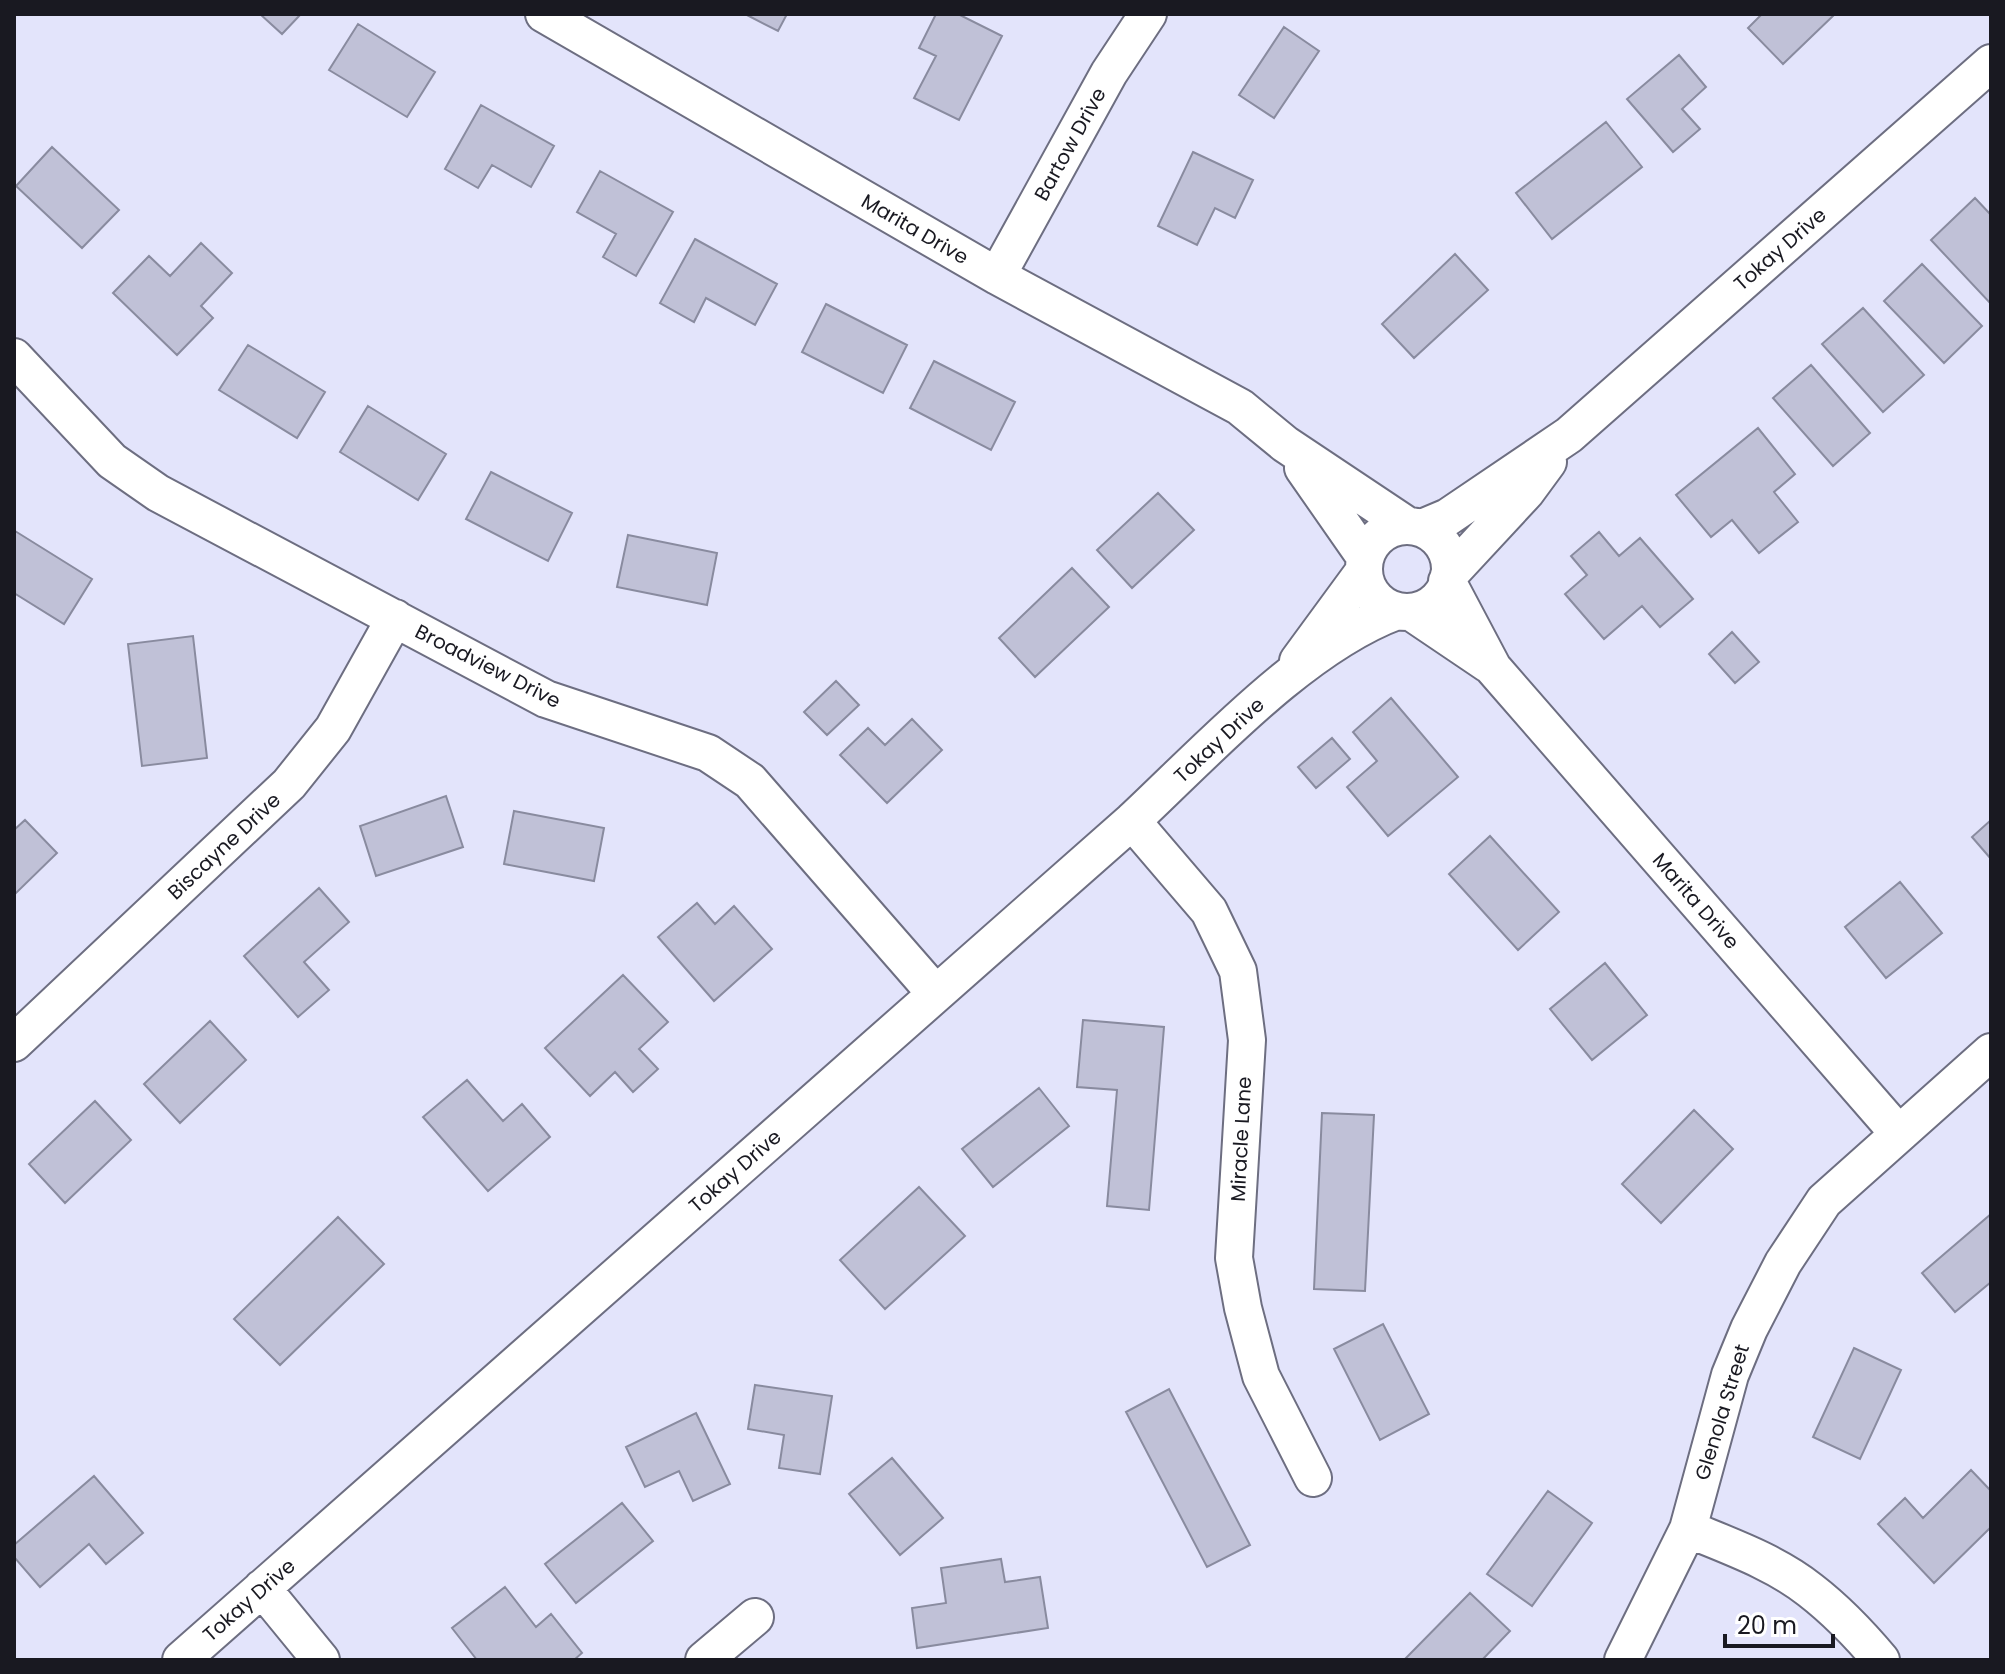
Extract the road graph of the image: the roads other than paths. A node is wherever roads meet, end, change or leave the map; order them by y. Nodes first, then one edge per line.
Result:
1 (544, 14) edge
2 (1148, 14) edge
3 (588, 26) edge
4 (1991, 63) edge
5 (997, 276) junction
6 (14, 357) edge
7 (1569, 435) junction
8 (1285, 444) junction
9 (1415, 527) junction
10 (1364, 564) junction
11 (1448, 578) junction
12 (1404, 611) junction
13 (395, 618) junction
14 (1493, 668) junction
15 (1286, 679) junction
16 (1132, 821) junction
17 (936, 994) junction
18 (14, 1043) edge
19 (1991, 1052) edge
20 (1899, 1134) junction
21 (1313, 1478) dead end
22 (1688, 1529) junction
23 (262, 1588) junction
24 (755, 1617) dead end
25 (181, 1660) edge
26 (321, 1660) edge
27 (704, 1660) edge
28 (1623, 1660) edge
29 (1881, 1660) edge

1 - 3 street, Marita Drive
2 - 5 street, Bartow Drive
3 - 5 street, Marita Drive
4 - 7 street, Tokay Drive
5 - 8 street, Marita Drive
6 - 13 street, Broadview Drive
7 - 9 street, Tokay Drive
7 - 11 street, Tokay Drive
8 - 9 street, Marita Drive
8 - 10 street, Marita Drive
9 - 10 street
9 - 11 street
10 - 12 street
10 - 15 street, Tokay Drive
11 - 12 street
11 - 14 street, Marita Drive
12 - 14 street, Marita Drive
12 - 15 street, Tokay Drive
13 - 17 street, Broadview Drive
13 - 18 street, Biscayne Drive
14 - 20 street, Marita Drive
15 - 16 street, Tokay Drive
16 - 17 street, Tokay Drive
16 - 21 street, Miracle Lane
17 - 23 street, Tokay Drive
19 - 20 street, Glenola Street
20 - 22 street, Glenola Street
22 - 28 street, Glenola Street
22 - 29 street
23 - 25 street, Tokay Drive
23 - 26 street
24 - 27 street

